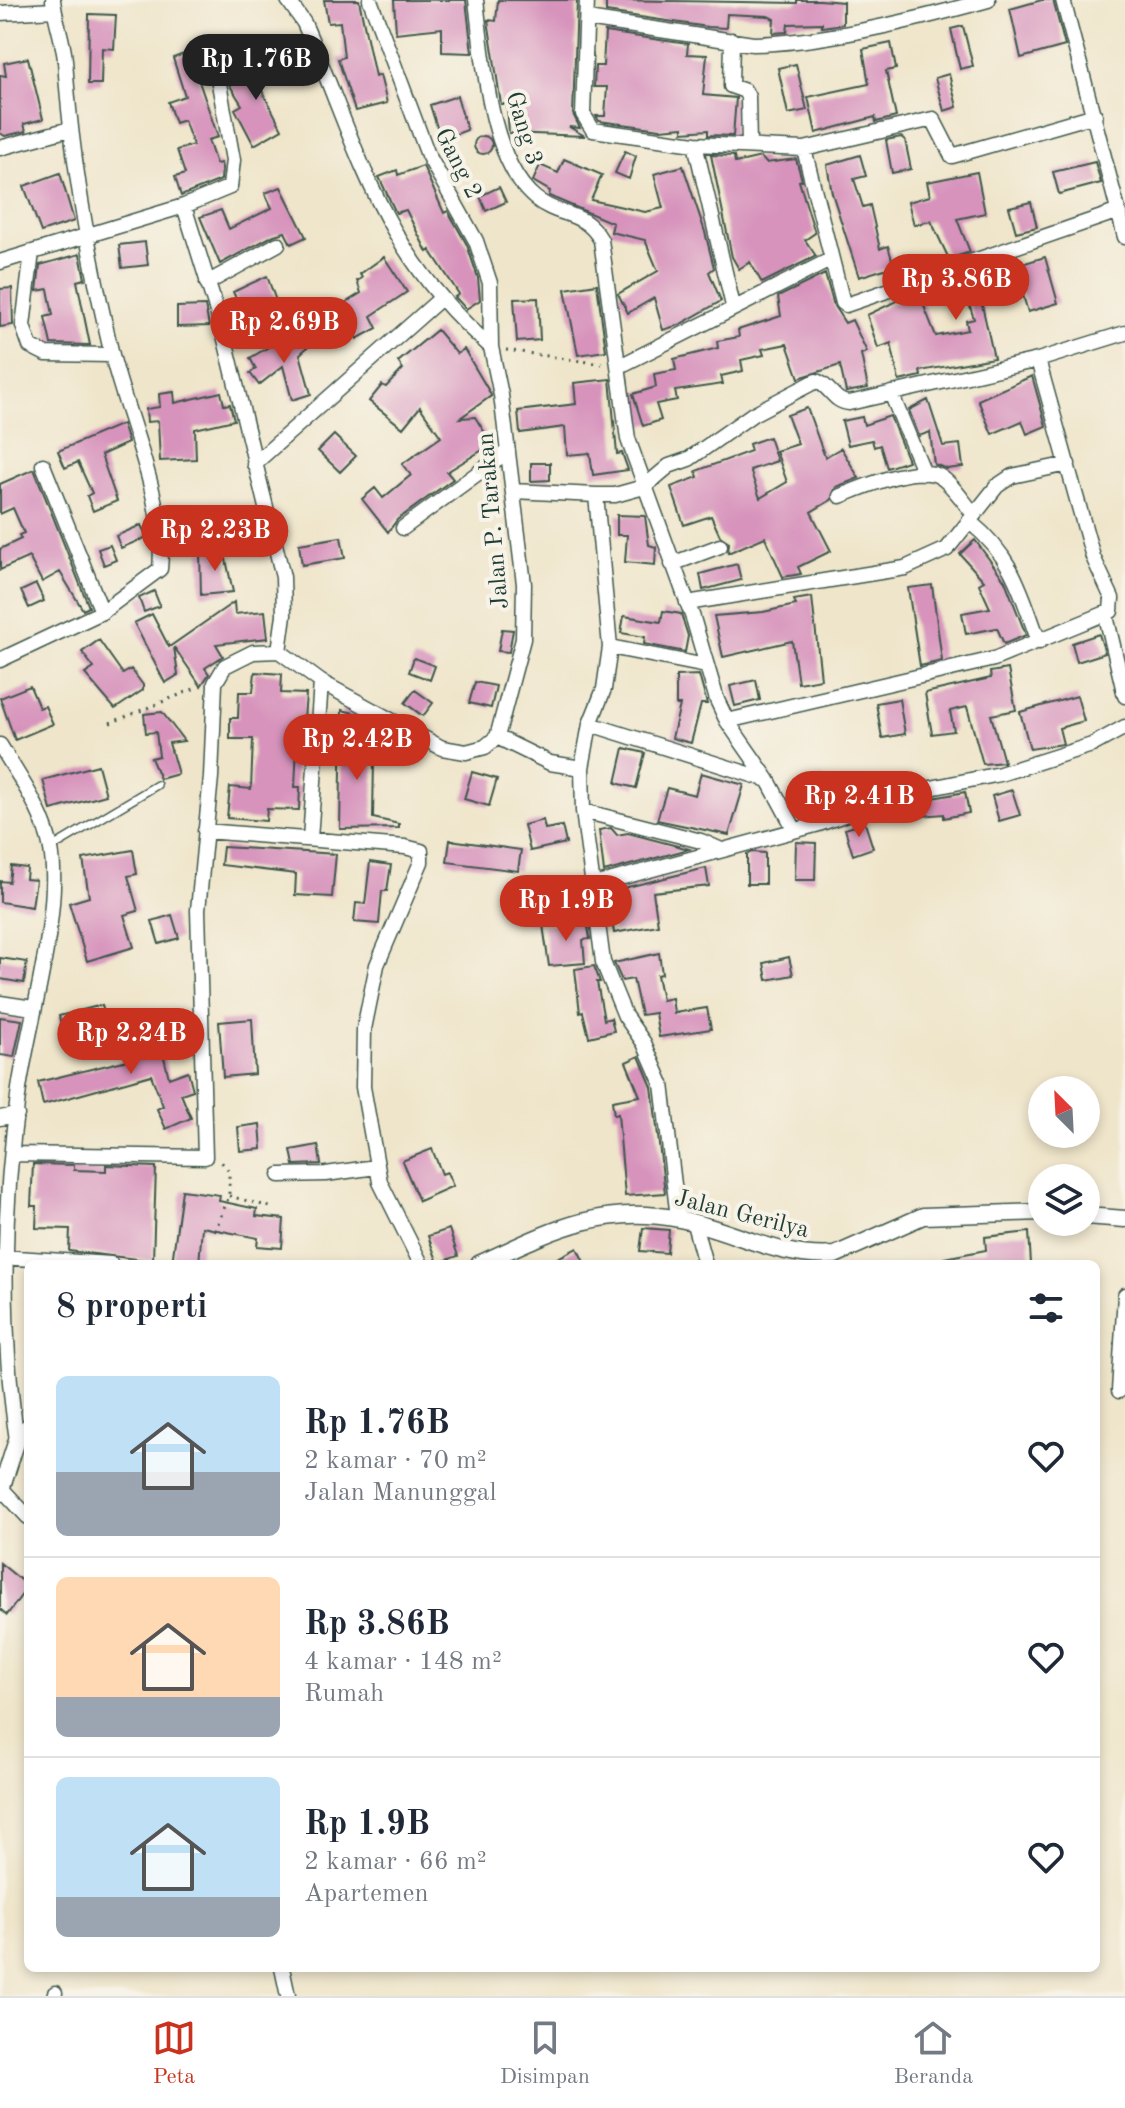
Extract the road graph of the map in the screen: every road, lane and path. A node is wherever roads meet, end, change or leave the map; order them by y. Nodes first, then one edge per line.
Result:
1 (288, 0) edge
2 (370, 0) edge
3 (476, 0) edge
4 (587, 0) edge
5 (988, 0) edge
6 (1063, 0) edge
7 (53, 5) edge
8 (0, 13) edge
9 (587, 19) junction
10 (732, 40) junction
11 (213, 51) dead end
12 (1095, 115) junction
13 (70, 129) junction
14 (695, 144) junction
15 (749, 146) junction
16 (0, 148) edge
17 (804, 149) junction
18 (184, 206) junction
19 (1116, 212) junction
20 (88, 233) junction
21 (1125, 237) edge
22 (278, 244) dead end
23 (32, 252) junction
24 (830, 260) junction
25 (0, 262) edge
26 (207, 283) junction
27 (440, 299) junction
28 (733, 306) junction
29 (1125, 333) edge
30 (491, 347) junction
31 (112, 355) junction
32 (1038, 360) junction
33 (620, 366) junction
34 (891, 393) junction
35 (508, 451) junction
36 (254, 464) junction
37 (1068, 464) junction
38 (43, 465) dead end
39 (924, 473) junction
40 (644, 487) junction
41 (513, 491) junction
42 (596, 495) junction
43 (840, 496) dead end
44 (972, 518) junction
45 (403, 528) dead end
46 (720, 546) dead end
47 (672, 564) junction
48 (687, 603) junction
49 (102, 612) junction
50 (1106, 616) junction
51 (1039, 642) junction
52 (610, 647) junction
53 (279, 651) junction
54 (1, 657) edge
55 (706, 666) junction
56 (321, 682) junction
57 (215, 683) junction
58 (1125, 696) edge
59 (727, 721) junction
60 (110, 723) dead end
61 (590, 724) junction
62 (1125, 727) edge
63 (497, 737) junction
64 (0, 745) edge
65 (582, 768) junction
66 (768, 780) junction
67 (157, 785) dead end
68 (583, 811) junction
69 (795, 830) junction
70 (205, 831) junction
71 (310, 839) junction
72 (51, 848) junction
73 (719, 849) junction
74 (594, 885) junction
75 (0, 1003) edge
76 (33, 1008) junction
77 (17, 1115) junction
78 (0, 1118) edge
79 (14, 1154) junction
80 (205, 1157) junction
81 (376, 1167) junction
82 (280, 1175) dead end
83 (229, 1196) junction
84 (270, 1207) dead end
85 (1028, 1212) edge
86 (1100, 1217) edge
87 (1125, 1219) edge
88 (686, 1221) junction
89 (215, 1231) dead end
90 (3, 1256) edge
91 (57, 1260) edge
92 (419, 1260) edge
93 (488, 1260) edge
94 (703, 1260) edge
95 (808, 1260) edge
96 (1125, 1295) edge
97 (1119, 1391) dead end
98 (23, 1434) edge
99 (1, 1491) edge
100 (24, 1513) edge
101 (283, 1972) edge
102 (288, 1996) edge

1 - 27 street
2 - 30 street, Gang 2
3 - 33 street, Gang 3
4 - 9 street
5 - 10 street
6 - 12 street
7 - 8 street
7 - 13 street
9 - 10 street
9 - 14 street
10 - 15 street
11 - 18 street
12 - 17 street
12 - 19 street
13 - 16 street
13 - 20 street
14 - 15 street
14 - 28 street
15 - 17 street
17 - 24 street
18 - 20 street
18 - 26 street
19 - 21 street
19 - 24 street
20 - 23 street
20 - 31 street
22 - 26 street
23 - 25 street
23 - 31 street
24 - 28 street
26 - 36 street
27 - 30 street
27 - 36 street
28 - 33 street
29 - 32 street
30 - 33 path
30 - 35 street, Jalan P. Tarakan
31 - 49 street
32 - 34 street
32 - 37 street
33 - 40 street, Gang 3
34 - 39 street
34 - 40 street
35 - 41 street, Jalan P. Tarakan
35 - 45 street
36 - 53 street
37 - 44 street
37 - 50 street
38 - 49 street
39 - 43 street
39 - 44 street
40 - 42 street
40 - 47 street, Gang 3
41 - 42 street
41 - 63 street, Jalan P. Tarakan
42 - 52 street
44 - 48 street
44 - 51 street
46 - 47 street
47 - 48 street, Gang 3
48 - 55 street, Gang 3
49 - 54 street
50 - 51 street
50 - 58 street
51 - 59 street
52 - 55 street
52 - 61 street
53 - 56 street
53 - 57 street
55 - 59 street, Gang 3
56 - 63 street
56 - 71 street
57 - 60 path
57 - 70 street
59 - 66 street, Gang 3
61 - 65 street
61 - 66 street
62 - 69 street
63 - 65 street
64 - 72 street
65 - 68 street
66 - 69 street, Gang 3
67 - 72 lane
68 - 73 street
68 - 74 street
69 - 73 street
70 - 71 street
70 - 80 street
71 - 81 street
72 - 76 street
73 - 74 street
74 - 88 street
75 - 76 street
76 - 77 street
77 - 78 street
77 - 79 street
79 - 80 street
79 - 90 street
80 - 83 path
81 - 82 street
81 - 92 street
83 - 84 path
83 - 89 path
85 - 95 street, Jalan Gerilya
86 - 87 street
88 - 93 street, Jalan Gerilya
88 - 94 street
88 - 95 street, Jalan Gerilya
90 - 91 street
90 - 98 street
96 - 97 street
98 - 99 street
99 - 100 street
101 - 102 street

